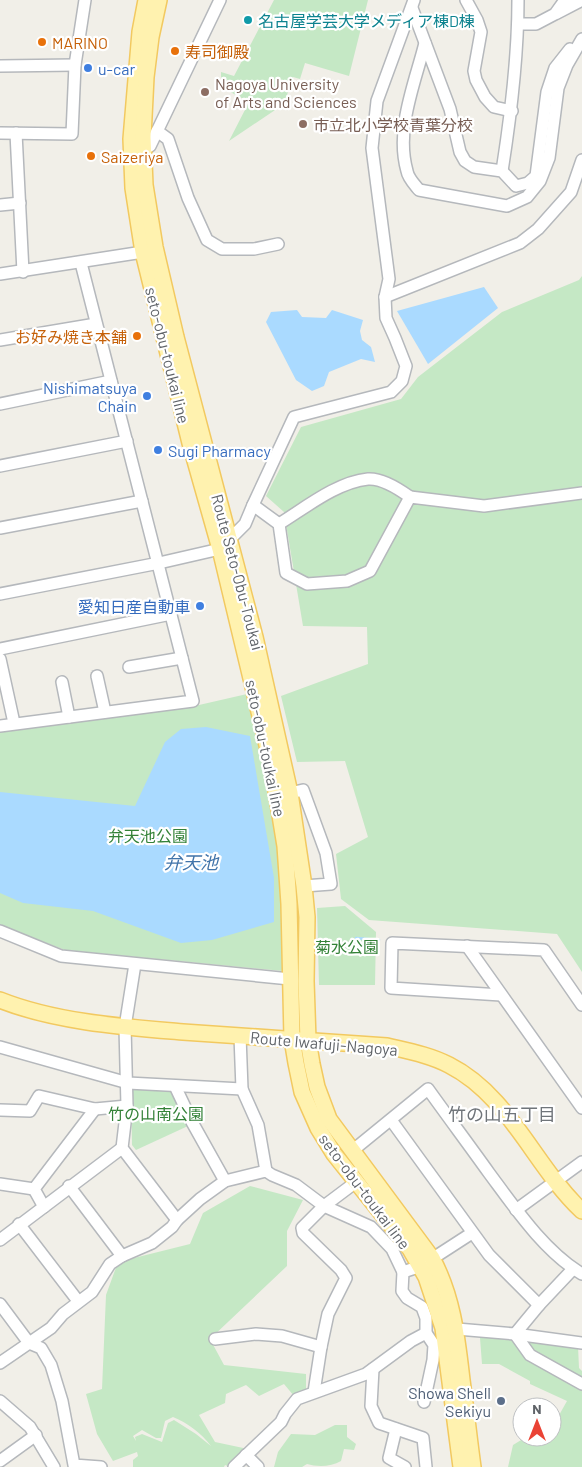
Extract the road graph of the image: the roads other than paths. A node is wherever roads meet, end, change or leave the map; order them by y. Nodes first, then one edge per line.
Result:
1 (85, 0) edge
2 (146, 0) edge
3 (159, 0) edge
4 (220, 0) edge
5 (466, 0) edge
6 (518, 0) edge
7 (565, 0) edge
8 (582, 0) edge
9 (413, 4) edge
10 (555, 14) junction
11 (518, 24) junction
12 (582, 38) edge
13 (425, 43) junction
14 (76, 65) junction
15 (0, 66) edge
16 (512, 111) junction
17 (157, 131) junction
18 (16, 133) junction
19 (0, 134) edge
20 (143, 150) junction
21 (582, 160) edge
22 (502, 171) junction
23 (20, 202) junction
24 (0, 204) edge
25 (278, 244) dead end
26 (143, 252) junction
27 (81, 263) junction
28 (23, 272) junction
29 (0, 274) edge
30 (385, 297) junction
31 (96, 324) junction
32 (0, 340) edge
33 (111, 381) junction
34 (0, 404) edge
35 (128, 441) junction
36 (0, 466) edge
37 (582, 493) edge
38 (410, 497) junction
39 (142, 501) junction
40 (253, 505) junction
41 (279, 524) junction
42 (0, 528) edge
43 (225, 544) junction
44 (159, 563) junction
45 (0, 594) edge
46 (171, 614) junction
47 (0, 649) edge
48 (182, 658) junction
49 (0, 659) edge
50 (128, 667) dead end
51 (97, 676) dead end
52 (62, 682) dead end
53 (105, 712) junction
54 (69, 717) junction
55 (14, 723) junction
56 (0, 726) edge
57 (290, 793) junction
58 (304, 886) junction
59 (0, 931) edge
60 (467, 946) junction
61 (135, 964) junction
62 (290, 980) junction
63 (501, 995) junction
64 (0, 1000) edge
65 (582, 1004) edge
66 (125, 1027) junction
67 (240, 1036) junction
68 (292, 1039) junction
69 (308, 1040) junction
70 (0, 1046) edge
71 (128, 1083) junction
72 (175, 1086) junction
73 (242, 1089) junction
74 (127, 1106) junction
75 (582, 1108) edge
76 (95, 1109) junction
77 (0, 1110) edge
78 (390, 1120) junction
79 (122, 1148) junction
80 (352, 1151) junction
81 (582, 1162) edge
82 (266, 1171) junction
83 (225, 1181) junction
84 (556, 1181) junction
85 (356, 1182) junction
86 (0, 1184) edge
87 (69, 1186) junction
88 (34, 1189) junction
89 (324, 1206) junction
90 (44, 1207) junction
91 (516, 1210) junction
92 (582, 1211) edge
93 (177, 1220) junction
94 (19, 1224) junction
95 (472, 1233) junction
96 (0, 1240) edge
97 (122, 1256) junction
98 (427, 1262) junction
99 (403, 1272) junction
100 (578, 1272) edge
101 (78, 1301) junction
102 (0, 1304) edge
103 (538, 1305) junction
104 (457, 1329) junction
105 (426, 1333) junction
106 (515, 1334) junction
107 (215, 1339) dead end
108 (29, 1343) junction
109 (582, 1344) edge
110 (321, 1347) junction
111 (0, 1363) edge
112 (373, 1369) junction
113 (582, 1384) edge
114 (314, 1392) junction
115 (0, 1401) edge
116 (424, 1402) dead end
117 (396, 1429) junction
118 (36, 1435) junction
119 (246, 1455) junction
120 (0, 1460) edge
121 (54, 1467) edge
122 (101, 1467) edge
123 (234, 1467) edge
124 (258, 1467) edge
125 (405, 1467) edge
126 (426, 1467) edge
127 (461, 1467) edge
128 (473, 1467) edge

1 - 14 street
2 - 26 main road, seto-obu-toukai line
3 - 20 main road, Route Seto-Obu-Toukai
4 - 17 street
5 - 16 street
6 - 11 street
7 - 10 street
8 - 10 street
9 - 13 street
9 - 30 street
10 - 11 street
11 - 16 street
12 - 13 street
12 - 22 street
13 - 22 street
14 - 15 street
14 - 18 street
16 - 22 street
17 - 20 street
17 - 25 street
18 - 19 street
18 - 23 street
20 - 43 main road, Route Seto-Obu-Toukai
21 - 30 street
23 - 24 street
23 - 28 street
26 - 27 street
26 - 43 main road, seto-obu-toukai line
27 - 28 street
27 - 31 street
28 - 29 street
30 - 40 street
31 - 32 street
31 - 33 street
33 - 34 street
33 - 35 street
35 - 36 street
35 - 39 street
37 - 38 street
38 - 41 street
38 - 41 street
39 - 42 street
39 - 44 street
40 - 41 street
40 - 43 street
43 - 44 street
43 - 57 main road, Route Seto-Obu-Toukai
43 - 62 main road, seto-obu-toukai line
44 - 45 street
44 - 46 street
46 - 47 street
46 - 48 street
48 - 50 street
48 - 53 street
49 - 55 street
51 - 53 street
52 - 54 street
53 - 54 street
54 - 55 street
55 - 56 street
57 - 58 main road, Route Seto-Obu-Toukai
57 - 58 street
58 - 69 main road, Route Seto-Obu-Toukai
59 - 61 street
60 - 63 street
60 - 63 street
60 - 65 street
61 - 62 street
61 - 66 street
62 - 68 main road, seto-obu-toukai line
63 - 75 street
64 - 66 main road, Route Iwafuji-Nagoya
66 - 67 main road, Route Iwafuji-Nagoya
66 - 71 street
67 - 68 main road, Route Iwafuji-Nagoya
67 - 73 street
68 - 69 main road, Route Iwafuji-Nagoya
68 - 85 main road, seto-obu-toukai line
69 - 80 main road, Route Seto-Obu-Toukai
69 - 84 main road, Route Iwafuji-Nagoya
70 - 71 street
71 - 72 street
71 - 74 street
72 - 73 street
72 - 83 street
73 - 82 street
74 - 76 street
74 - 79 street
76 - 77 street
76 - 88 street
78 - 80 street
78 - 91 street
78 - 95 street
79 - 87 street
79 - 93 street
80 - 98 main road, Route Seto-Obu-Toukai
81 - 84 street
82 - 83 street
82 - 89 street
83 - 93 street
84 - 91 street
84 - 92 main road, Route Iwafuji-Nagoya
85 - 89 street
85 - 98 main road, seto-obu-toukai line
86 - 88 street
87 - 90 street
87 - 97 street
88 - 90 street
89 - 99 street
89 - 110 street
90 - 94 street
91 - 100 street
93 - 97 street
94 - 96 street
94 - 101 street
95 - 98 street
95 - 103 street
97 - 101 street
98 - 99 street
98 - 104 main road, Route Seto-Obu-Toukai
98 - 127 main road, seto-obu-toukai line
99 - 105 street
100 - 103 street
101 - 108 street
102 - 108 street
103 - 106 street
104 - 106 street
104 - 128 main road, Route Seto-Obu-Toukai
105 - 112 street
105 - 116 street
106 - 109 street
106 - 113 street
107 - 110 street
108 - 111 street
108 - 122 street
110 - 114 street
112 - 114 street
112 - 117 street
114 - 119 street
115 - 118 street
117 - 125 street
117 - 126 street
118 - 120 street
118 - 121 street
119 - 123 street
119 - 124 street

